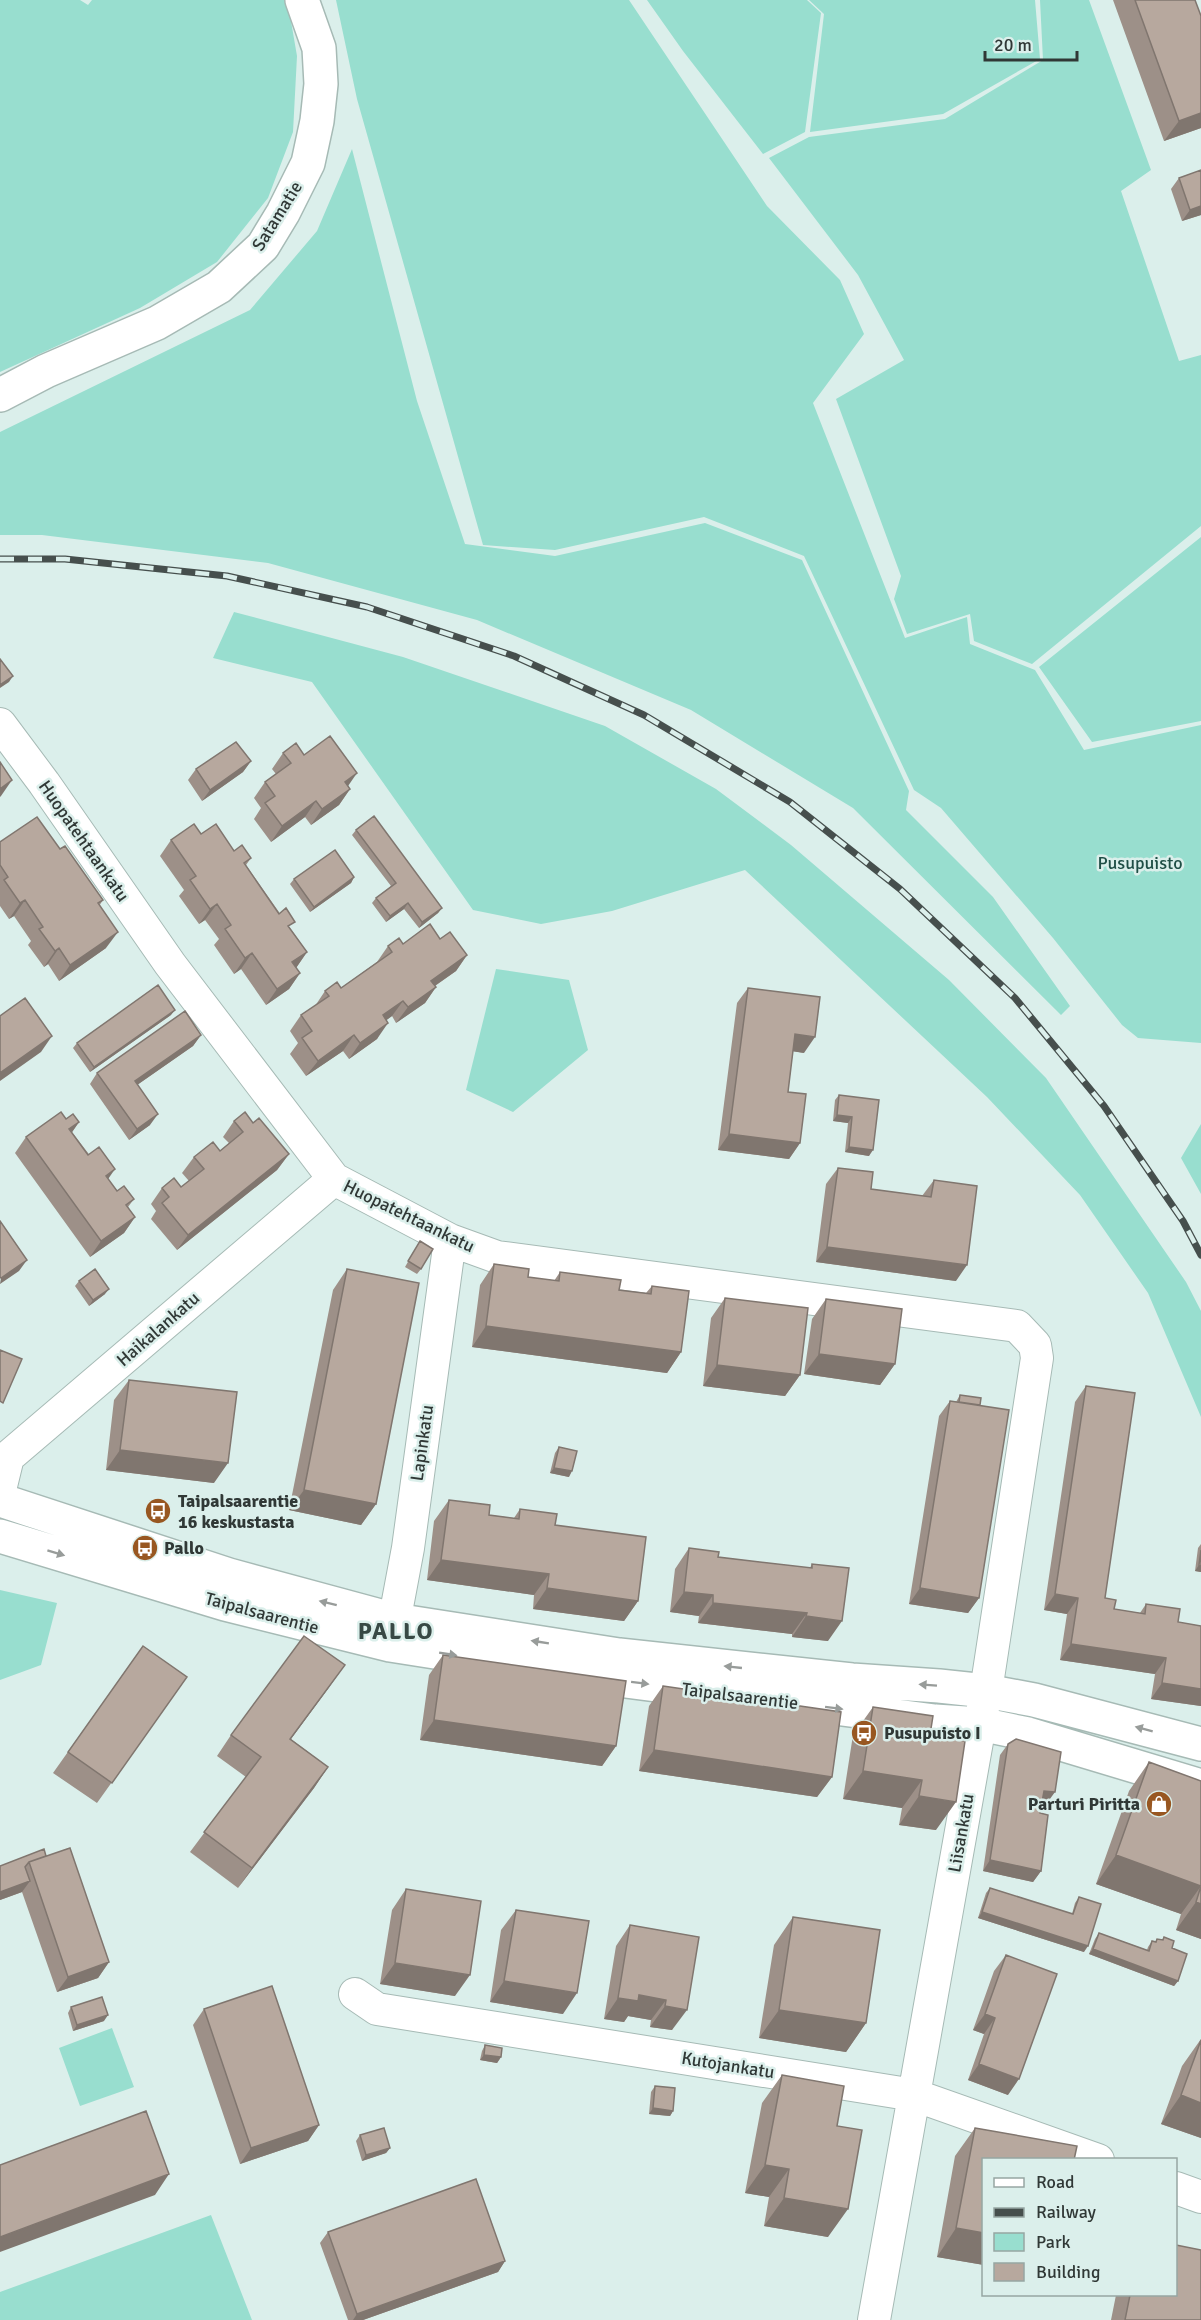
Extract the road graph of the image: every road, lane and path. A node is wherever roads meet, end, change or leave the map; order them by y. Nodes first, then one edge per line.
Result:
1 (302, 0) edge
2 (0, 394) edge
3 (0, 724) edge
4 (334, 1179) junction
5 (450, 1240) junction
6 (1035, 1345) joint
7 (0, 1490) edge
8 (0, 1500) edge
9 (0, 1536) edge
10 (392, 1632) junction
11 (986, 1692) junction
12 (980, 1724) junction
13 (1201, 1744) edge
14 (1201, 1786) edge
15 (354, 1994) dead end
16 (914, 2095) junction
17 (1092, 2158) edge
18 (1177, 2188) edge
19 (1201, 2197) edge
20 (874, 2320) edge

1 - 2 main road, Satamatie
3 - 4 street, Huopatehtaankatu
4 - 5 street, Huopatehtaankatu
4 - 7 street, Haikalankatu
5 - 6 street, Huopatehtaankatu
5 - 10 street, Lapinkatu
6 - 11 street, Liisankatu
10 -> 8 main road, Taipalsaarentie
9 -> 10 main road, Taipalsaarentie
11 -> 10 main road, Taipalsaarentie
10 -> 12 main road, Taipalsaarentie
11 - 12 street, Liisankatu
13 -> 11 main road, Taipalsaarentie
12 - 14 main road, Taipalsaarentie
12 - 16 street, Liisankatu
15 - 16 street, Kutojankatu
16 - 17 street, Kutojankatu
16 - 20 street, Liisankatu
18 - 19 street

